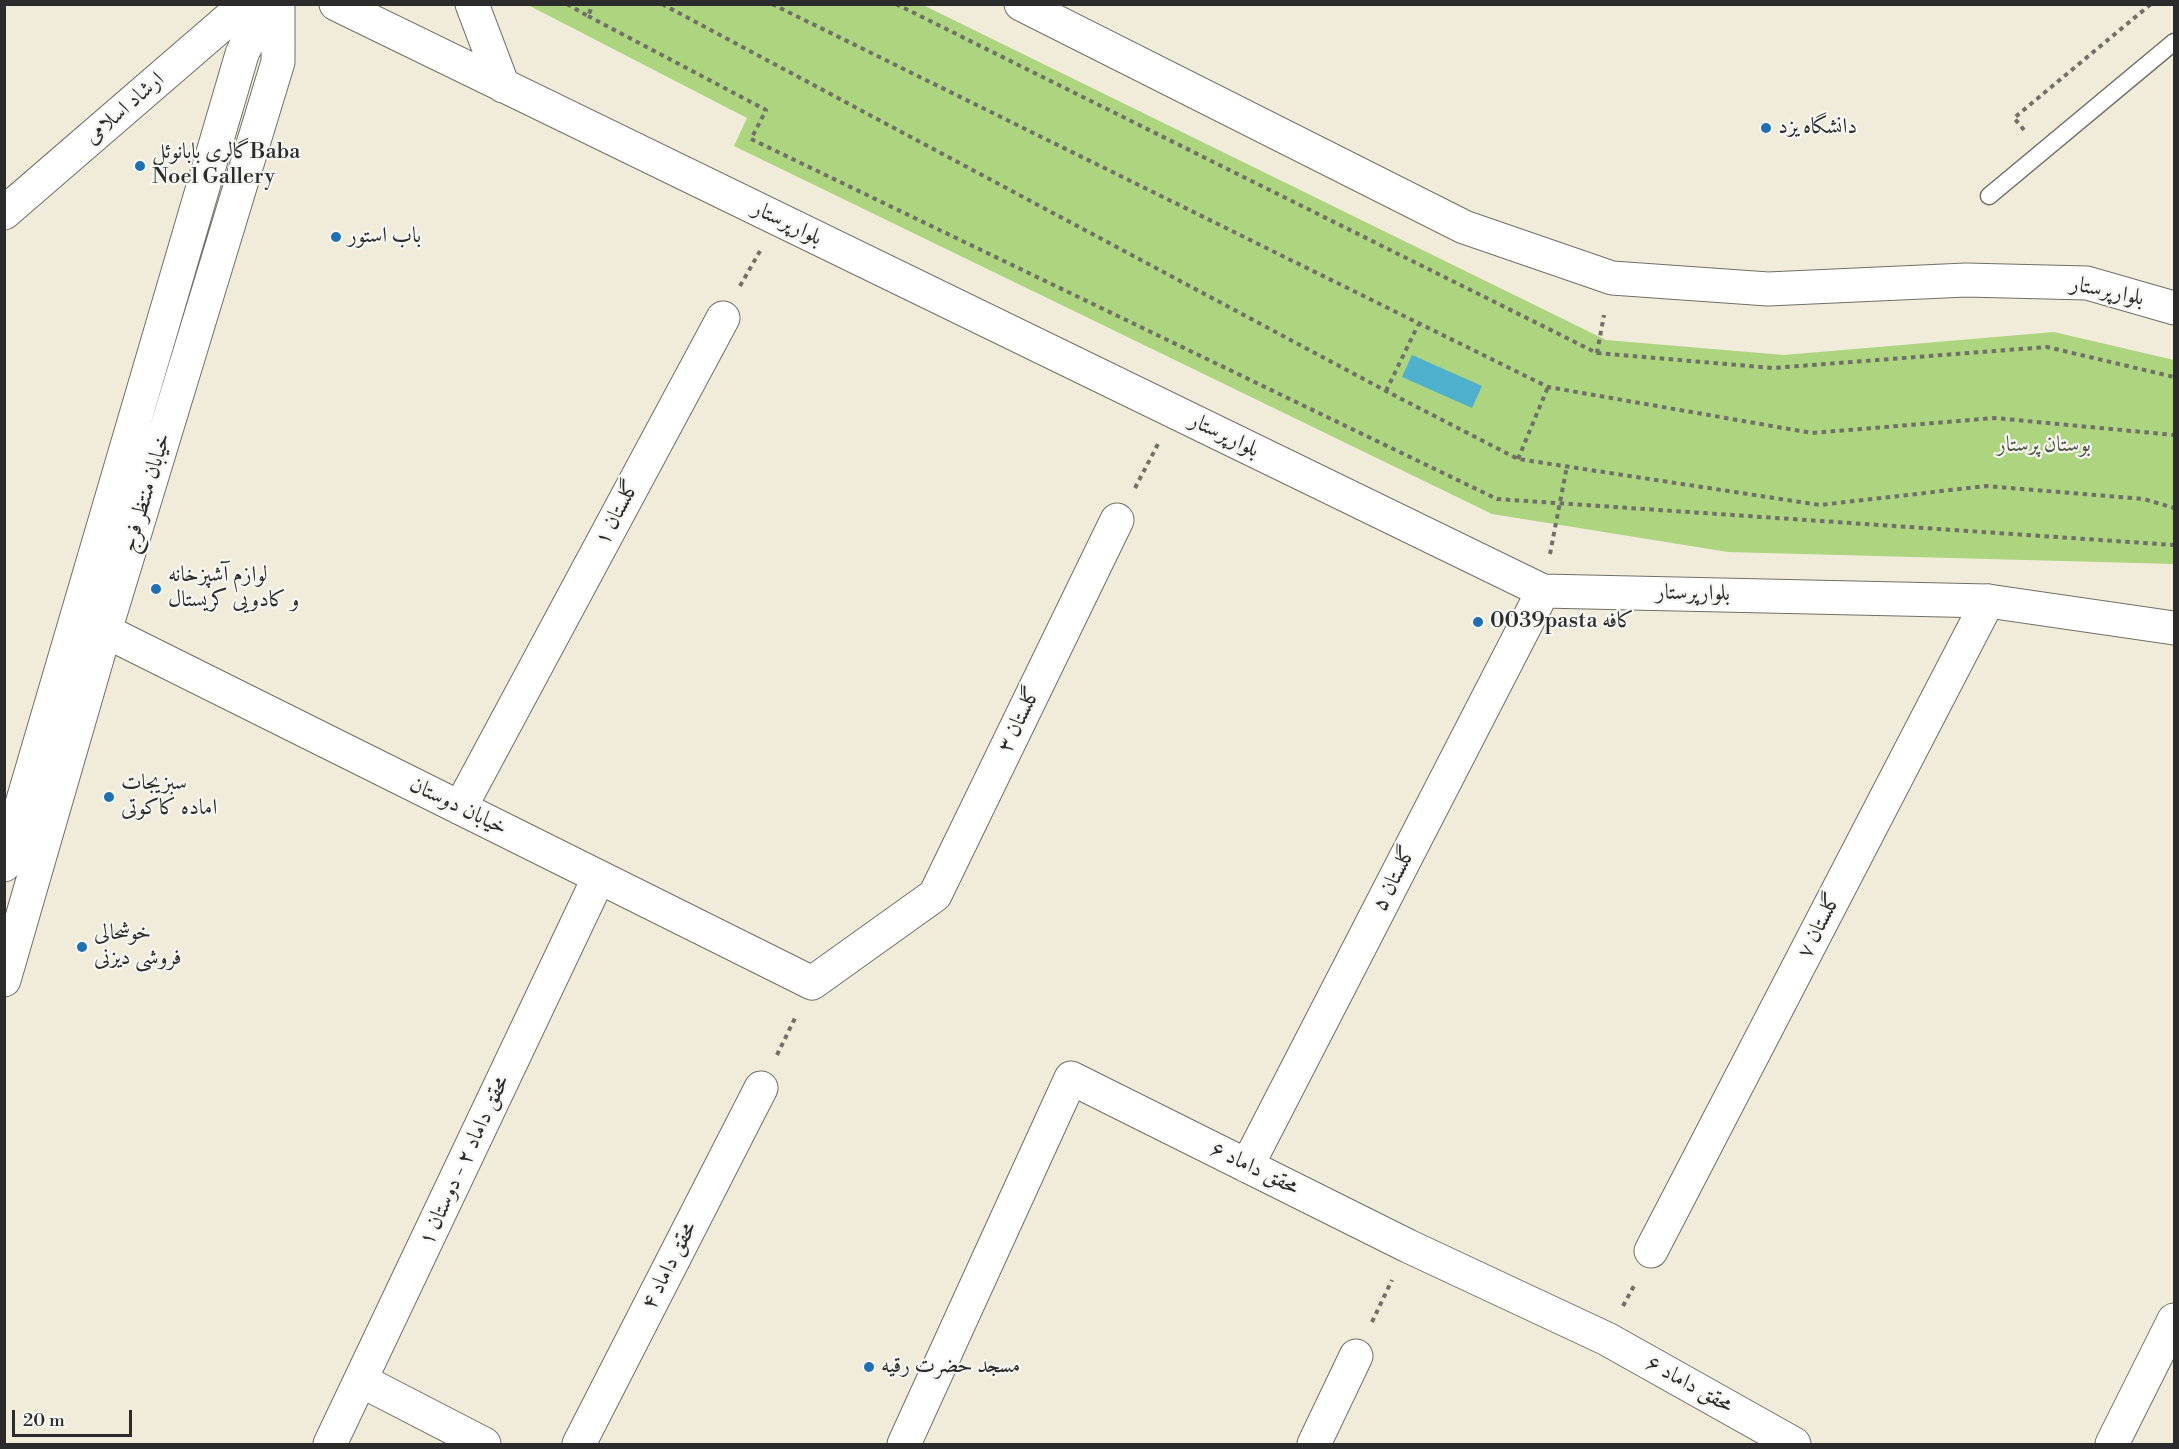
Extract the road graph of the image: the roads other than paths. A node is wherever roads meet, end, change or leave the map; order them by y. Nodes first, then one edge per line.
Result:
1 (246, 4) edge
2 (265, 4) edge
3 (278, 4) edge
4 (336, 4) edge
5 (472, 4) edge
6 (1021, 4) edge
7 (2175, 42) edge
8 (503, 86) junction
9 (1989, 196) dead end
10 (4, 213) edge
11 (2175, 308) edge
12 (723, 318) road end
13 (1118, 520) road end
14 (1543, 591) junction
15 (1988, 601) junction
16 (2175, 628) edge
17 (105, 632) junction
18 (460, 808) junction
19 (4, 865) edge
20 (599, 877) junction
21 (4, 980) edge
22 (812, 983) joint
23 (761, 1088) road end
24 (1247, 1166) junction
25 (1652, 1251) road end
26 (2175, 1320) edge
27 (1356, 1356) road end
28 (362, 1381) junction
29 (330, 1444) edge
30 (484, 1444) edge
31 (579, 1444) edge
32 (904, 1444) edge
33 (1314, 1444) edge
34 (1794, 1444) edge
35 (2112, 1444) edge

1 - 10 street, ارشاد اسلامی
2 - 19 street, خیابان منتظر فرج
3 - 17 street, خیابان منتظر فرج
4 - 8 street, بلوارپرستار
5 - 8 street
6 - 11 street, بلوارپرستار
7 - 9 lane
8 - 14 street, بلوارپرستار
12 - 18 street, گلستان ۱
13 - 22 street, گلستان ۳
14 - 15 street, بلوارپرستار
14 - 24 street, گلستان ۵
15 - 16 street, بلوارپرستار
15 - 25 street, گلستان ۷
17 - 18 street, خیابان دوستان
17 - 21 street, خیابان منتظر فرج
18 - 20 street, خیابان دوستان
20 - 22 street, خیابان دوستان
20 - 28 street, محقق داماد ۲ - دوستان ۱
23 - 31 street, محقق داماد ۴
24 - 32 street, محقق داماد ۶
24 - 34 street, محقق داماد ۶
26 - 35 street
27 - 33 street
28 - 29 street, محقق داماد ۲ - دوستان ۱
28 - 30 street

